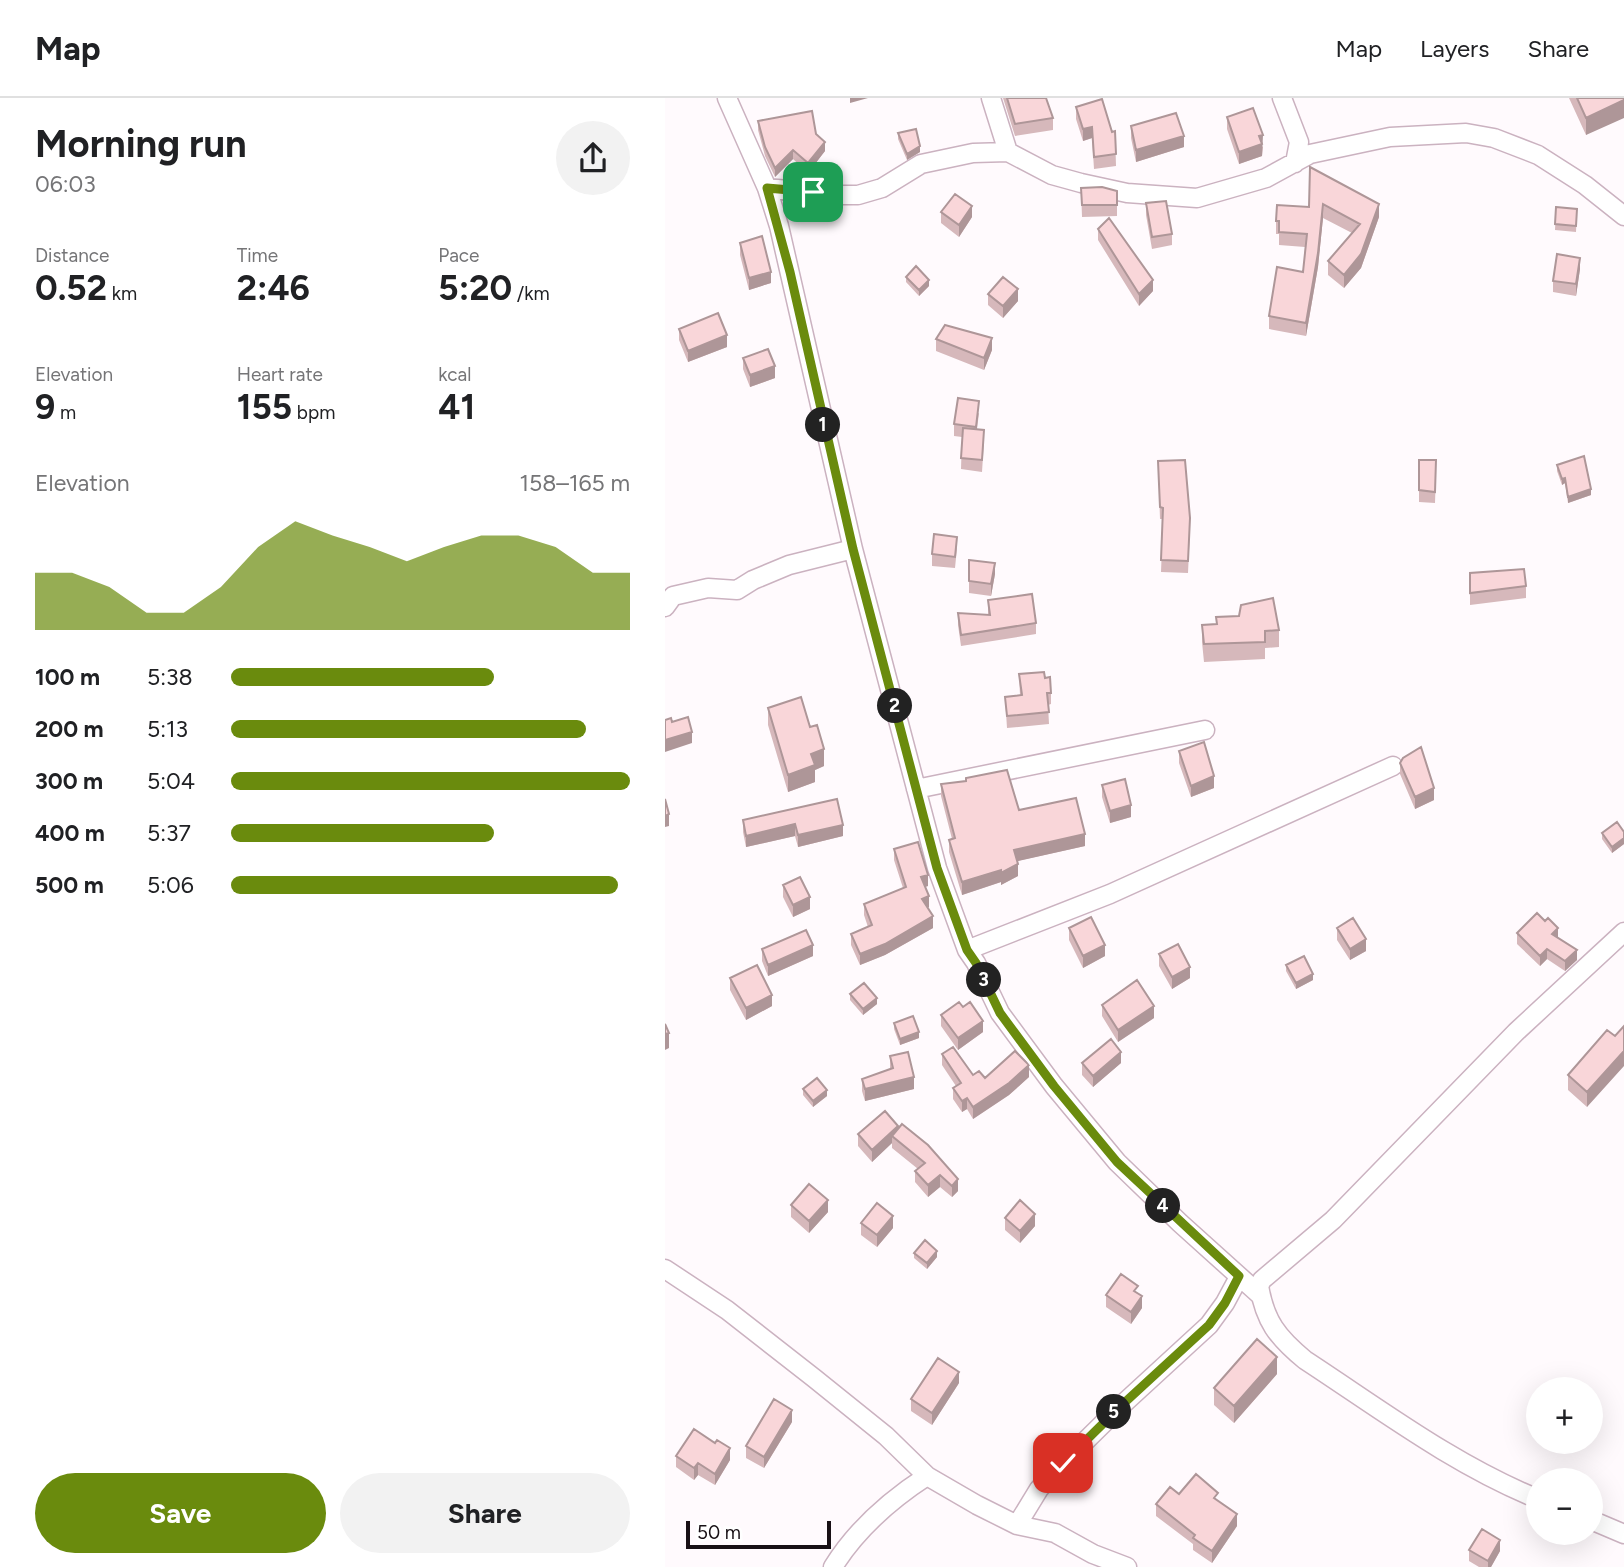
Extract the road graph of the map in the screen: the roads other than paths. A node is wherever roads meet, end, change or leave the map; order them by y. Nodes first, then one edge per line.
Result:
1 (727, 98) edge
2 (991, 98) edge
3 (1282, 98) edge
4 (1008, 152) junction
5 (1295, 163) junction
6 (767, 188) junction
7 (1624, 216) edge
8 (853, 549) junction
9 (665, 607) edge
10 (1205, 730) dead end
11 (1393, 766) dead end
12 (916, 789) junction
13 (1624, 932) edge
14 (967, 950) junction
15 (665, 1269) edge
16 (1239, 1276) junction
17 (1260, 1295) junction
18 (927, 1476) junction
19 (1526, 1493) edge
20 (1017, 1525) junction
21 (1603, 1525) edge
22 (1624, 1534) edge
23 (833, 1567) edge
24 (1127, 1567) edge

1 - 6 street
2 - 4 street
3 - 5 street
4 - 5 street
4 - 6 street
5 - 7 street
6 - 8 street
8 - 9 street
8 - 12 street
10 - 12 street
11 - 14 street
12 - 14 street
13 - 17 street
14 - 16 street
15 - 18 street
16 - 17 street
16 - 20 street
17 - 19 street
18 - 20 street
18 - 23 street
20 - 24 street
21 - 22 street

